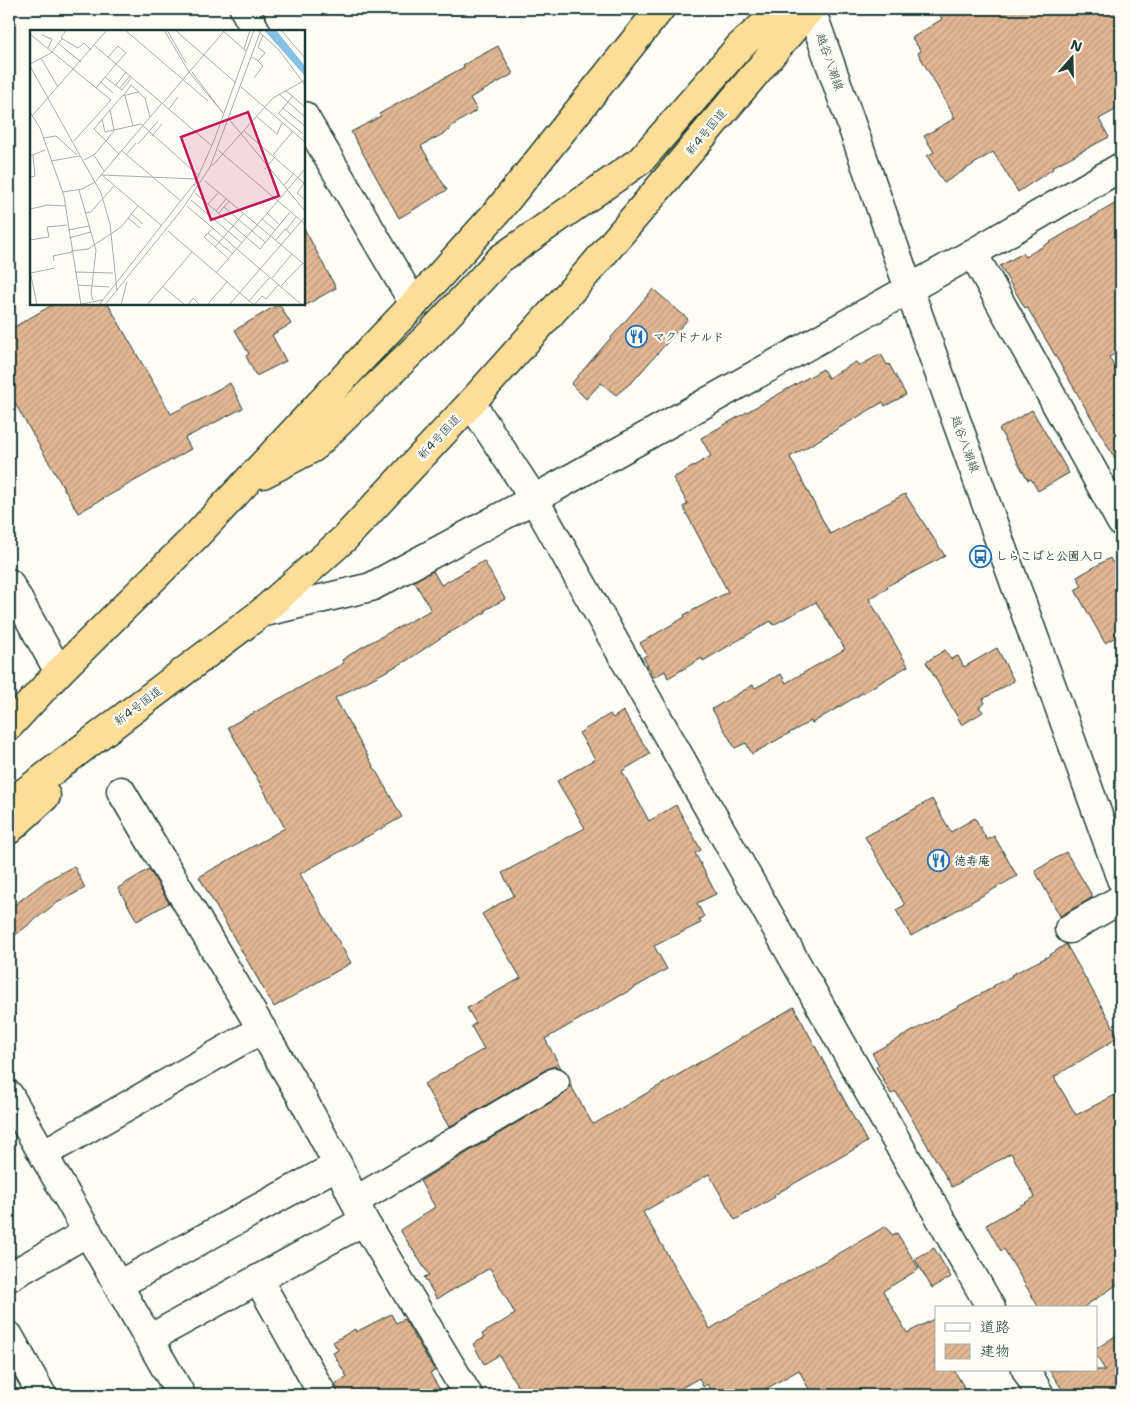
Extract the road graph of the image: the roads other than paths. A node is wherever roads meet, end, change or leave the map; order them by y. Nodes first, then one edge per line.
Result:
1 (244, 9) edge
2 (660, 9) edge
3 (810, 9) edge
4 (255, 30) edge
5 (305, 118) edge
6 (1121, 167) edge
7 (973, 253) junction
8 (909, 288) junction
9 (414, 304) junction
10 (471, 403) junction
11 (246, 482) junction
12 (534, 499) junction
13 (1121, 522) edge
14 (9, 583) edge
15 (261, 613) junction
16 (59, 672) junction
17 (11, 719) edge
18 (81, 749) junction
19 (120, 791) dead end
20 (9, 804) edge
21 (9, 830) edge
22 (1121, 879) edge
23 (1121, 899) edge
24 (1069, 928) dead end
25 (262, 1028) junction
26 (555, 1082) dead end
27 (9, 1095) edge
28 (42, 1154) junction
29 (338, 1165) junction
30 (359, 1211) junction
31 (88, 1232) junction
32 (9, 1277) edge
33 (258, 1278) junction
34 (118, 1285) junction
35 (990, 1306) edge
36 (9, 1336) edge
37 (149, 1339) junction
38 (1027, 1372) edge
39 (42, 1395) edge
40 (181, 1395) edge
41 (323, 1395) edge
42 (468, 1395) edge
43 (1040, 1395) edge

1 - 4 street
2 - 9 highway
3 - 8 street, 越谷八潮線
3 - 10 highway, 新4号国道
3 - 11 highway
5 - 9 street
6 - 7 street
7 - 8 street
7 - 13 street
8 - 12 street
8 - 22 street, 越谷八潮線
9 - 11 highway
10 - 12 street
10 - 15 highway, 新4号国道
11 - 16 highway
12 - 15 street
12 - 35 street
14 - 16 street
15 - 18 highway, 新4号国道
16 - 17 highway
18 - 20 highway, 新4号国道
18 - 21 highway
19 - 25 street
23 - 24 street
25 - 28 street
25 - 29 street
26 - 30 street
27 - 28 street
28 - 31 street
29 - 30 street
29 - 34 street
30 - 33 street
30 - 42 street
31 - 32 street
31 - 34 street
33 - 37 street
33 - 41 street
34 - 37 street
36 - 39 street
37 - 40 street
38 - 43 street

